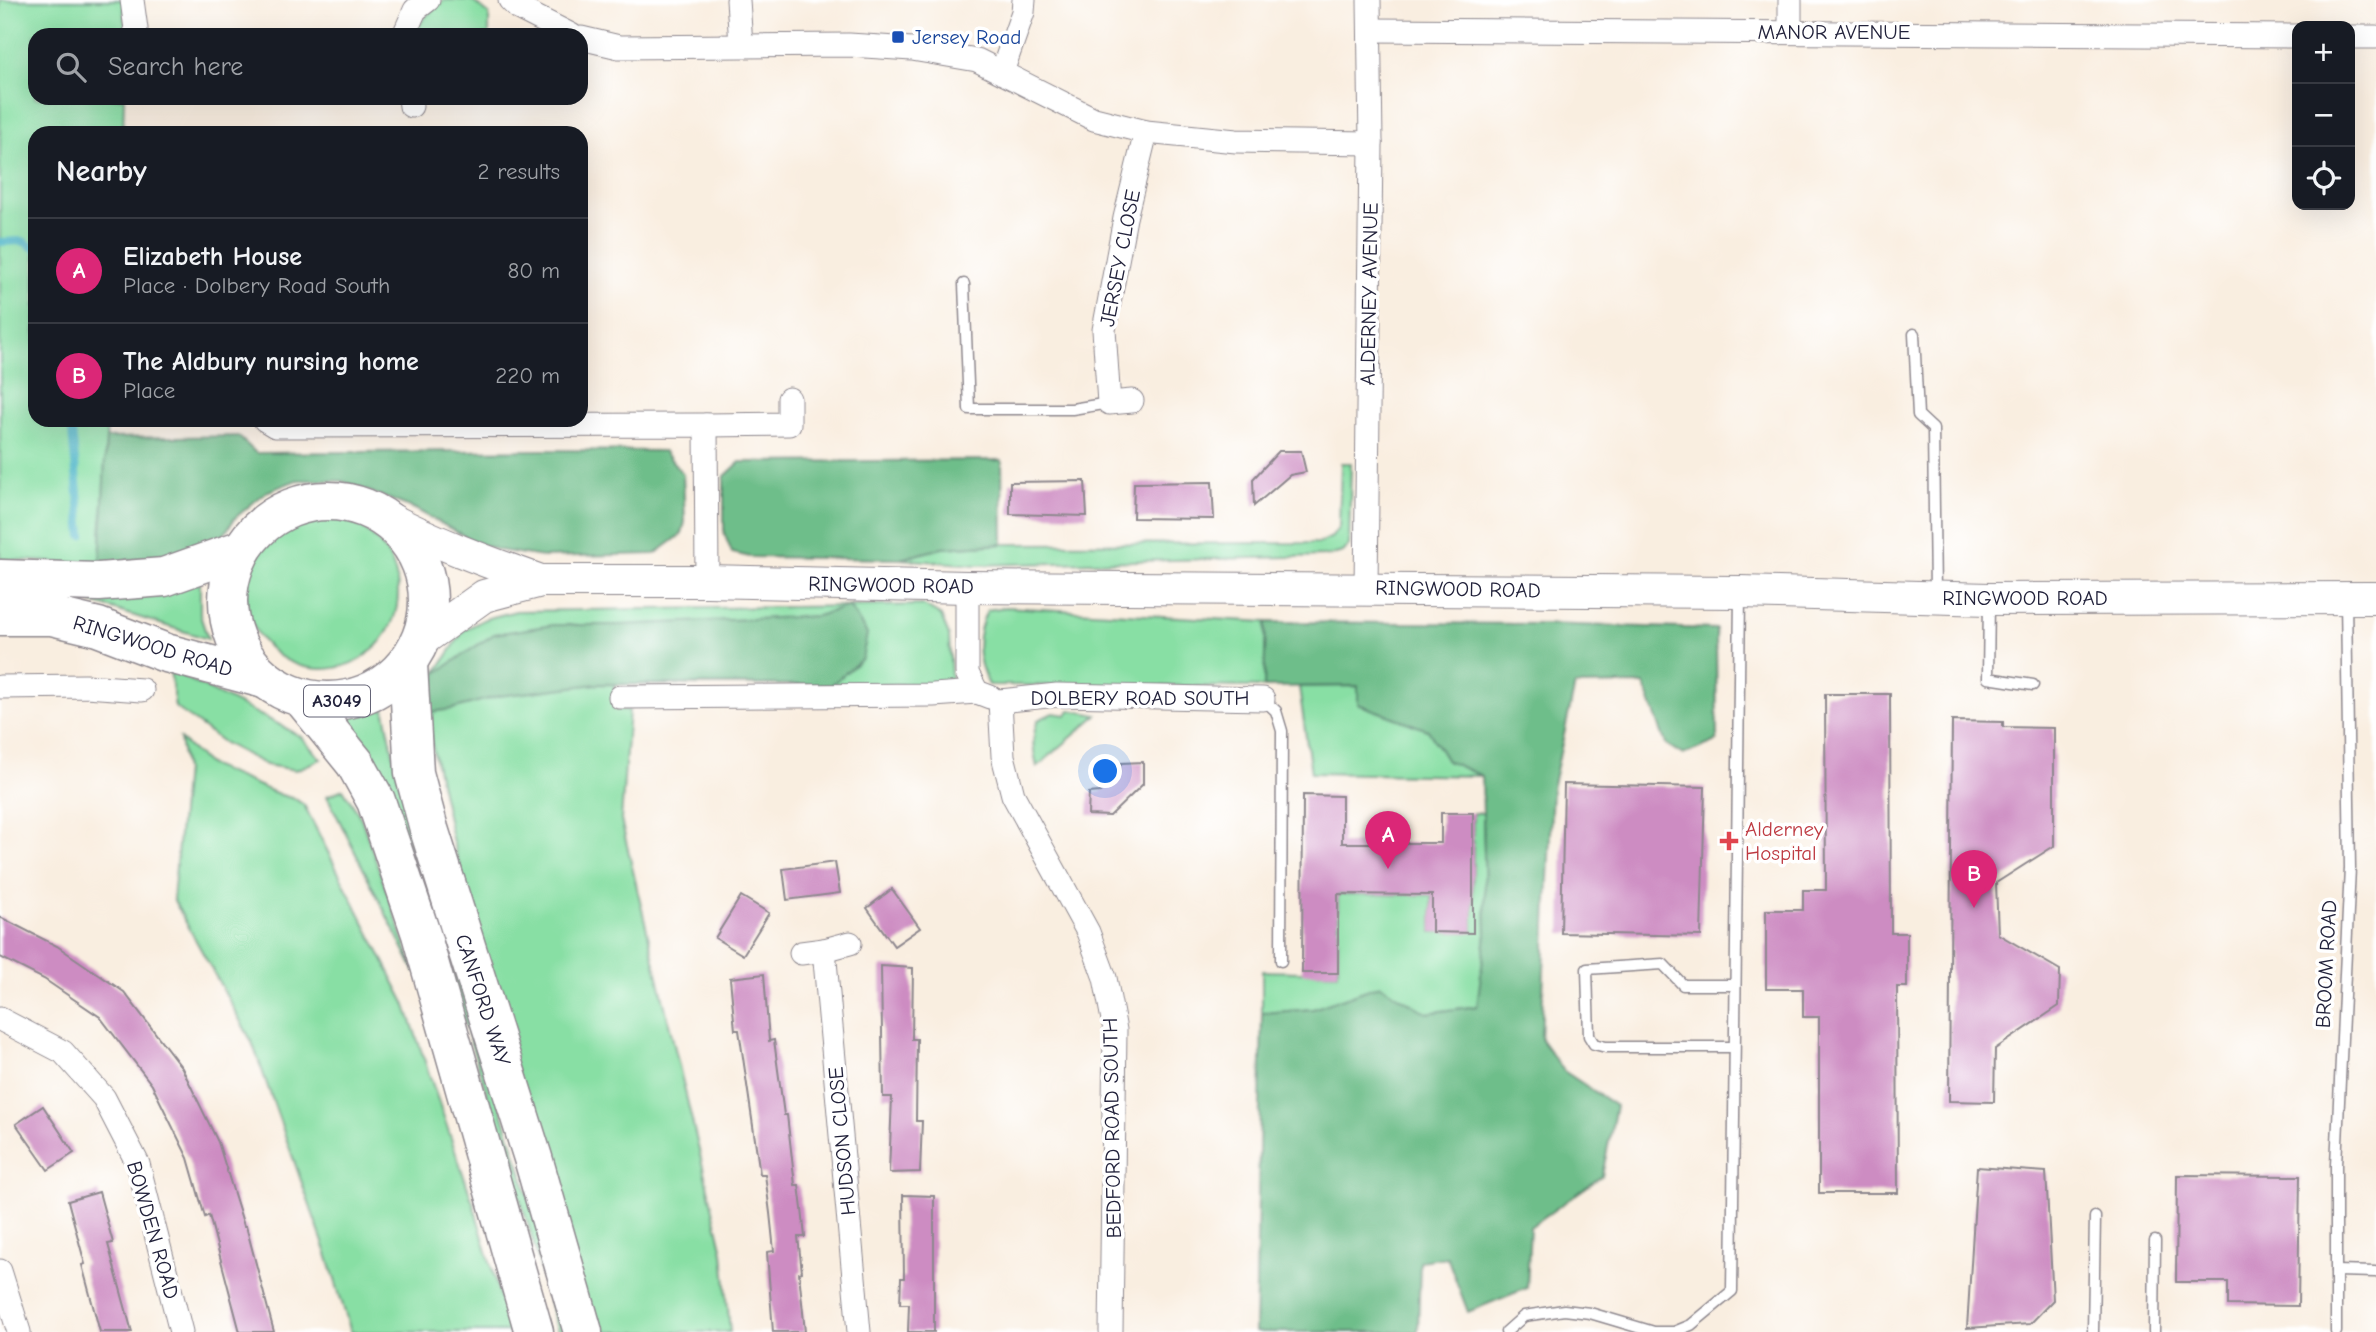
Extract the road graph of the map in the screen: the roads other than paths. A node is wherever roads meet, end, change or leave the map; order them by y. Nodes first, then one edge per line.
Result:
1 (132, 0) edge
2 (428, 0) edge
3 (510, 0) edge
4 (738, 0) edge
5 (1024, 0) edge
6 (1369, 0) edge
7 (1790, 0) edge
8 (136, 28) edge
9 (407, 28) edge
10 (558, 28) edge
11 (1370, 30) junction
12 (1790, 32) junction
13 (2292, 36) edge
14 (2355, 37) edge
15 (2376, 37) edge
16 (588, 40) edge
17 (741, 45) junction
18 (1002, 72) junction
19 (1146, 132) junction
20 (1371, 143) junction
21 (964, 284) dead end
22 (1914, 334) dead end
23 (789, 399) dead end
24 (1132, 401) dead end
25 (1109, 403) junction
26 (588, 425) edge
27 (706, 425) junction
28 (382, 515) junction
29 (240, 550) junction
30 (0, 579) edge
31 (541, 581) junction
32 (707, 581) junction
33 (967, 587) junction
34 (1366, 588) junction
35 (1740, 592) junction
36 (1935, 598) junction
37 (2361, 598) edge
38 (1989, 599) junction
39 (0, 616) edge
40 (414, 653) junction
41 (264, 678) junction
42 (2033, 685) dead end
43 (0, 687) edge
44 (142, 690) dead end
45 (977, 692) junction
46 (620, 697) dead end
47 (303, 699) junction
48 (1263, 699) joint
49 (1000, 701) junction
50 (849, 943) dead end
51 (1281, 961) dead end
52 (1735, 985) junction
53 (0, 1019) edge
54 (1734, 1046) junction
55 (2095, 1217) dead end
56 (2155, 1241) dead end
57 (0, 1271) edge
58 (2336, 1271) junction
59 (2376, 1272) edge
60 (19, 1332) edge
61 (181, 1332) edge
62 (534, 1332) edge
63 (583, 1332) edge
64 (859, 1332) edge
65 (1111, 1332) edge
66 (1506, 1332) edge
67 (2093, 1332) edge
68 (2154, 1332) edge
69 (2336, 1332) edge

1 - 8 street
2 - 9 street
3 - 10 street
4 - 17 street
5 - 18 street
6 - 11 street, ALDERNEY AVENUE
7 - 12 street
11 - 12 street, MANOR AVENUE
11 - 20 street, ALDERNEY AVENUE
12 - 13 street, MANOR AVENUE
14 - 15 street
16 - 17 street
17 - 18 street
18 - 19 street
19 - 20 street
19 - 25 street, JERSEY CLOSE
20 - 34 street, ALDERNEY AVENUE
21 - 25 lane
22 - 36 lane
23 - 27 street
24 - 25 street
26 - 27 street
27 - 32 street
28 - 29 highway, A3049
28 - 31 main road, RINGWOOD ROAD
28 - 40 highway, A3049
29 - 30 highway, RINGWOOD ROAD / A3049
29 - 41 highway, A3049
31 - 32 main road, RINGWOOD ROAD
31 - 40 main road, RINGWOOD ROAD
32 - 33 main road, RINGWOOD ROAD
33 - 34 main road, RINGWOOD ROAD
33 - 45 street
34 - 35 main road, RINGWOOD ROAD
35 - 36 main road, RINGWOOD ROAD
35 - 52 lane
36 - 38 main road, RINGWOOD ROAD
37 - 38 main road, RINGWOOD ROAD
37 - 58 lane, BROOM ROAD
38 - 42 lane
39 - 41 highway, RINGWOOD ROAD / A3049
40 - 47 highway, A3049
40 - 63 highway, CANFORD WAY / A3049
41 - 47 highway, A3049
43 - 44 street
45 - 46 street
45 - 49 street
47 - 62 highway, CANFORD WAY / A3049
48 - 49 street, DOLBERY ROAD SOUTH
48 - 51 lane, DOLBERY ROAD SOUTH
49 - 65 street, BEDFORD ROAD SOUTH
50 - 64 street, HUDSON CLOSE
52 - 54 lane
52 - 54 lane
53 - 61 street, BOWDEN ROAD
54 - 66 lane
55 - 67 lane
56 - 68 lane
57 - 60 street
58 - 59 lane
58 - 69 lane, BROOM ROAD

